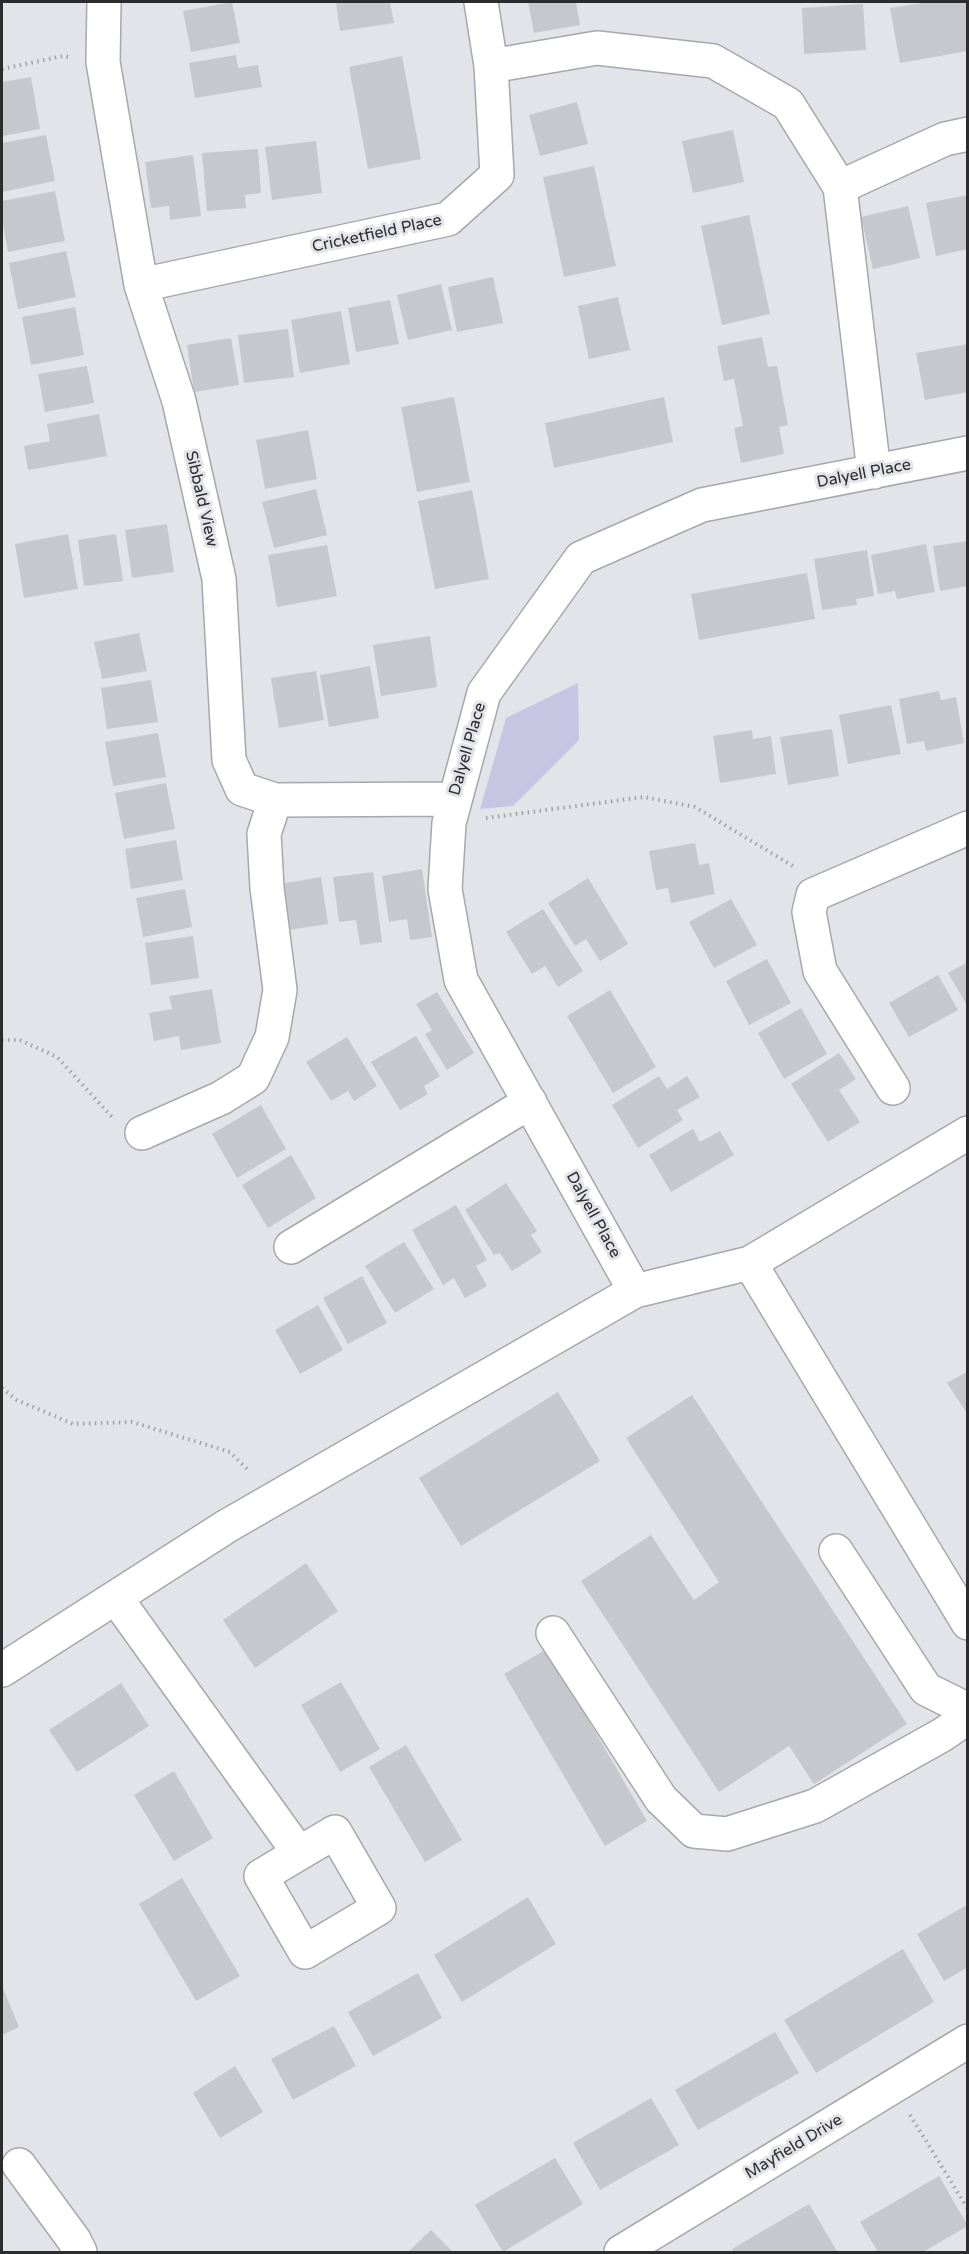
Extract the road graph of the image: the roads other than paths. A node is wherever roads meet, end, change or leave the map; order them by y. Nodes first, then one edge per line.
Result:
1 (104, 2) edge
2 (481, 2) edge
3 (491, 66) junction
4 (968, 134) edge
5 (840, 187) junction
6 (141, 285) junction
7 (968, 453) edge
8 (874, 472) junction
9 (275, 800) junction
10 (451, 811) junction
11 (968, 828) edge
12 (893, 1088) dead end
13 (530, 1102) junction
14 (142, 1133) road end
15 (968, 1133) edge
16 (291, 1247) dead end
17 (750, 1263) junction
18 (635, 1291) junction
19 (836, 1551) dead end
20 (116, 1598) junction
21 (968, 1623) edge
22 (553, 1633) dead end
23 (2, 1670) edge
24 (968, 1710) edge
25 (968, 1717) edge
26 (299, 1853) dead end
27 (968, 2041) edge
28 (19, 2166) dead end
29 (80, 2253) edge
30 (621, 2253) edge

1 - 6 street, Sibbald View
2 - 3 street, Cricketfield Place
3 - 5 street
3 - 6 street, Cricketfield Place
4 - 5 street
5 - 8 street
6 - 9 street, Sibbald View
7 - 8 street, Dalyell Place
8 - 10 street, Dalyell Place
9 - 10 street, Sibbald View
9 - 14 street
10 - 13 street, Dalyell Place
11 - 12 street
13 - 16 street
13 - 18 street, Dalyell Place
15 - 17 street
17 - 18 street
17 - 21 street
18 - 20 street
19 - 24 street
20 - 23 street
20 - 26 street
22 - 25 street
27 - 30 street, Mayfield Drive
28 - 29 street

